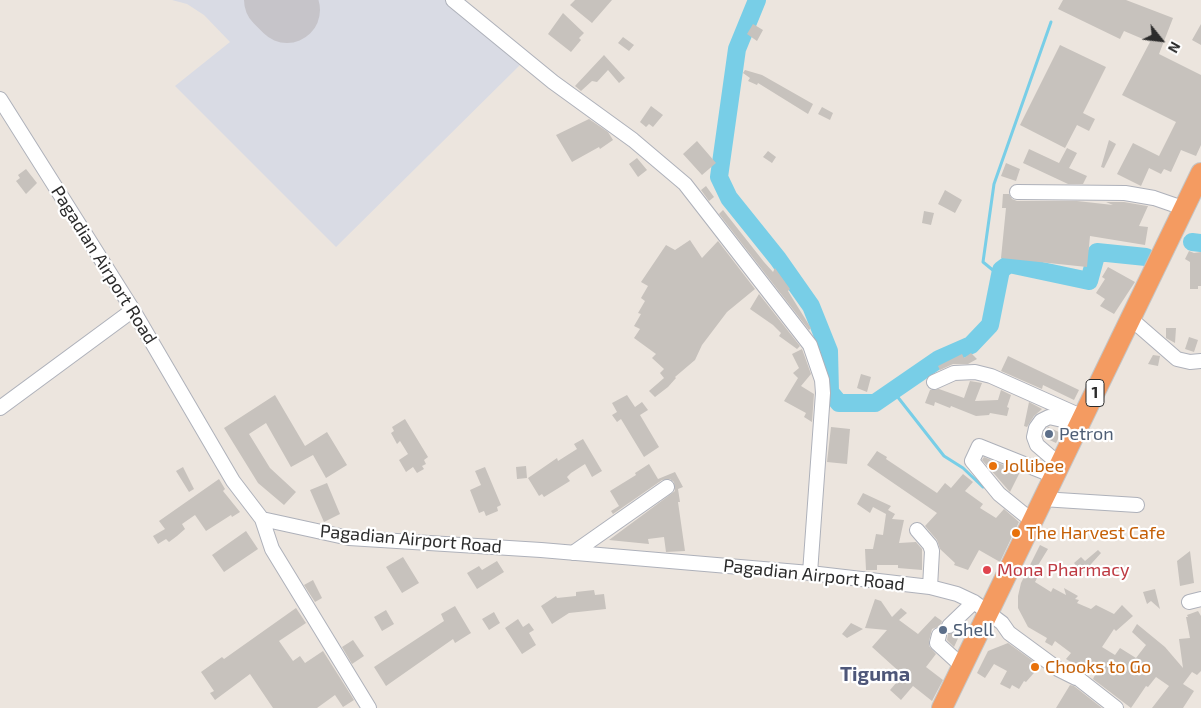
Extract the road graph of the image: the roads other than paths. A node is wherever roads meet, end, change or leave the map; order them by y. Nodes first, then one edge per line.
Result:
1 (453, 0) edge
2 (0, 99) edge
3 (1201, 173) edge
4 (1017, 192) dead end
5 (1183, 208) junction
6 (133, 310) junction
7 (1130, 319) junction
8 (1201, 361) edge
9 (934, 382) dead end
10 (0, 408) edge
11 (1082, 420) junction
12 (1056, 470) junction
13 (667, 487) dead end
14 (1042, 499) junction
15 (1137, 505) dead end
16 (262, 519) junction
17 (1031, 520) junction
18 (917, 530) dead end
19 (573, 553) junction
20 (810, 573) junction
21 (930, 587) junction
22 (988, 613) junction
23 (962, 666) junction
24 (369, 708) edge
25 (942, 708) edge
26 (1116, 708) edge

1 - 20 street
2 - 6 street, Pagadian Airport Road
3 - 5 highway, 1
4 - 5 street
5 - 7 highway, 1
6 - 10 street
6 - 16 street, Pagadian Airport Road
7 - 8 street
7 - 11 highway, 1
9 - 11 street
11 - 12 highway, 1
11 - 12 street
12 - 14 highway, 1
12 - 17 street
13 - 19 street
14 - 15 street
14 - 17 highway, 1
16 - 19 street, Pagadian Airport Road
16 - 24 street
17 - 22 highway, 1
18 - 21 street
19 - 20 street, Pagadian Airport Road
20 - 21 street, Pagadian Airport Road
21 - 22 street, Pagadian Airport Road
22 - 23 highway, 1
22 - 23 street
22 - 26 street
23 - 25 highway, 1

